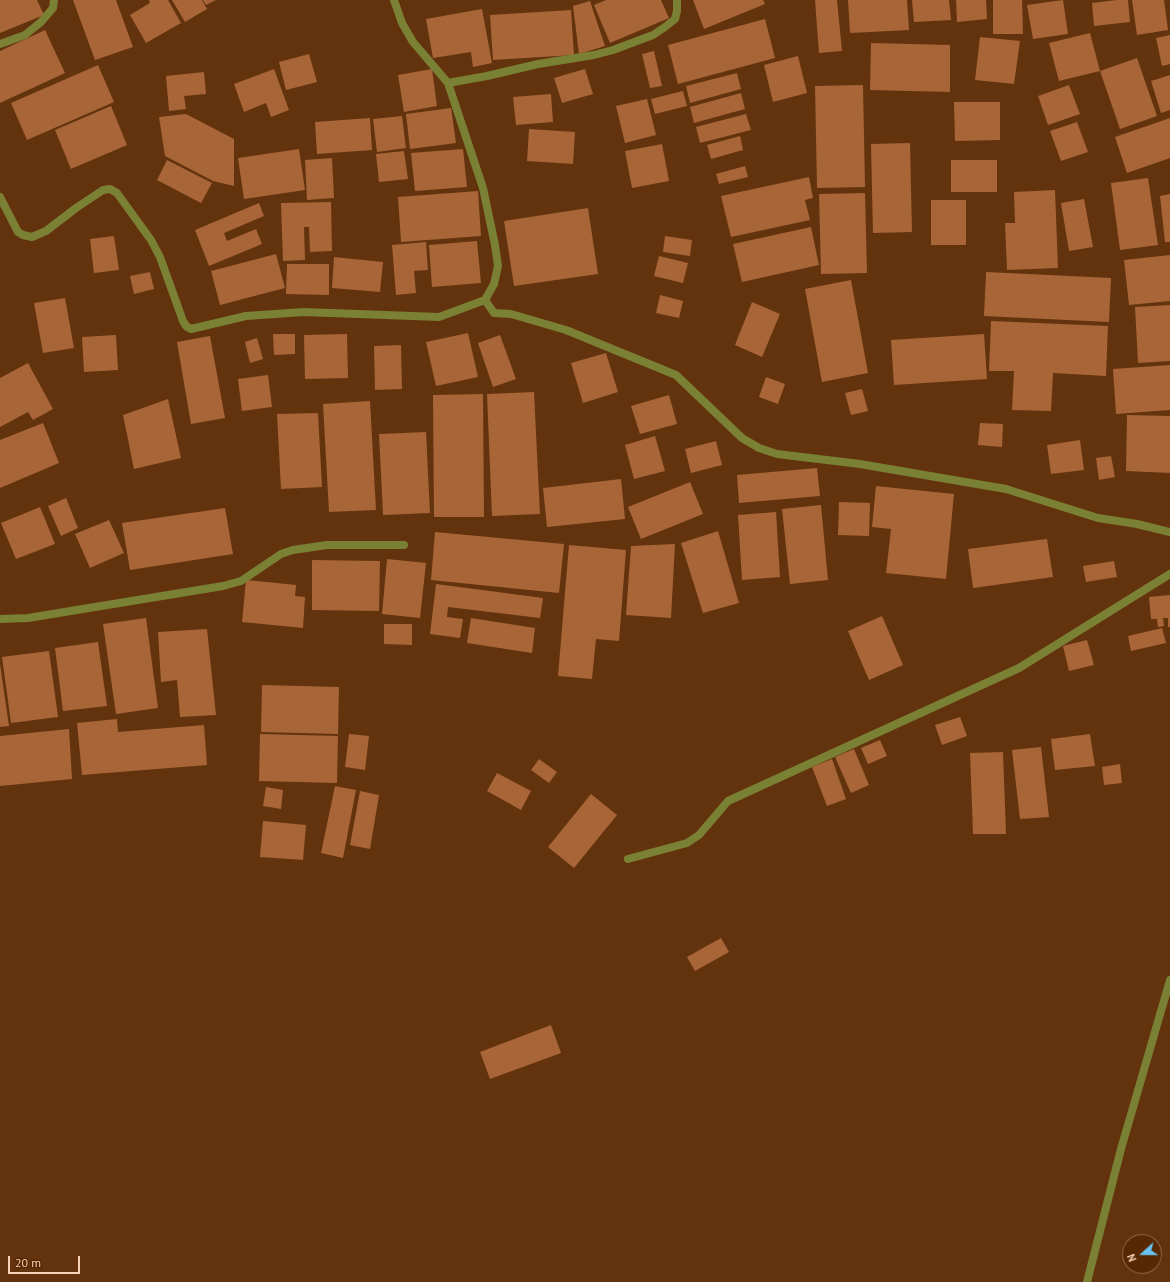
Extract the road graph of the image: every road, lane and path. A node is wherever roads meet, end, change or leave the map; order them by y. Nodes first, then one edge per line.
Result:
1 (54, 0) edge
2 (394, 0) edge
3 (677, 0) edge
4 (0, 44) edge
5 (448, 83) junction
6 (0, 198) edge
7 (485, 300) junction
8 (1170, 532) edge
9 (404, 545) dead end
10 (1170, 574) edge
11 (0, 619) edge
12 (628, 859) dead end
13 (1170, 980) edge
14 (1087, 1282) edge

1 - 4 street
2 - 5 street
3 - 5 street
5 - 7 street
6 - 7 street
7 - 8 street
9 - 11 street
10 - 12 street
13 - 14 street

